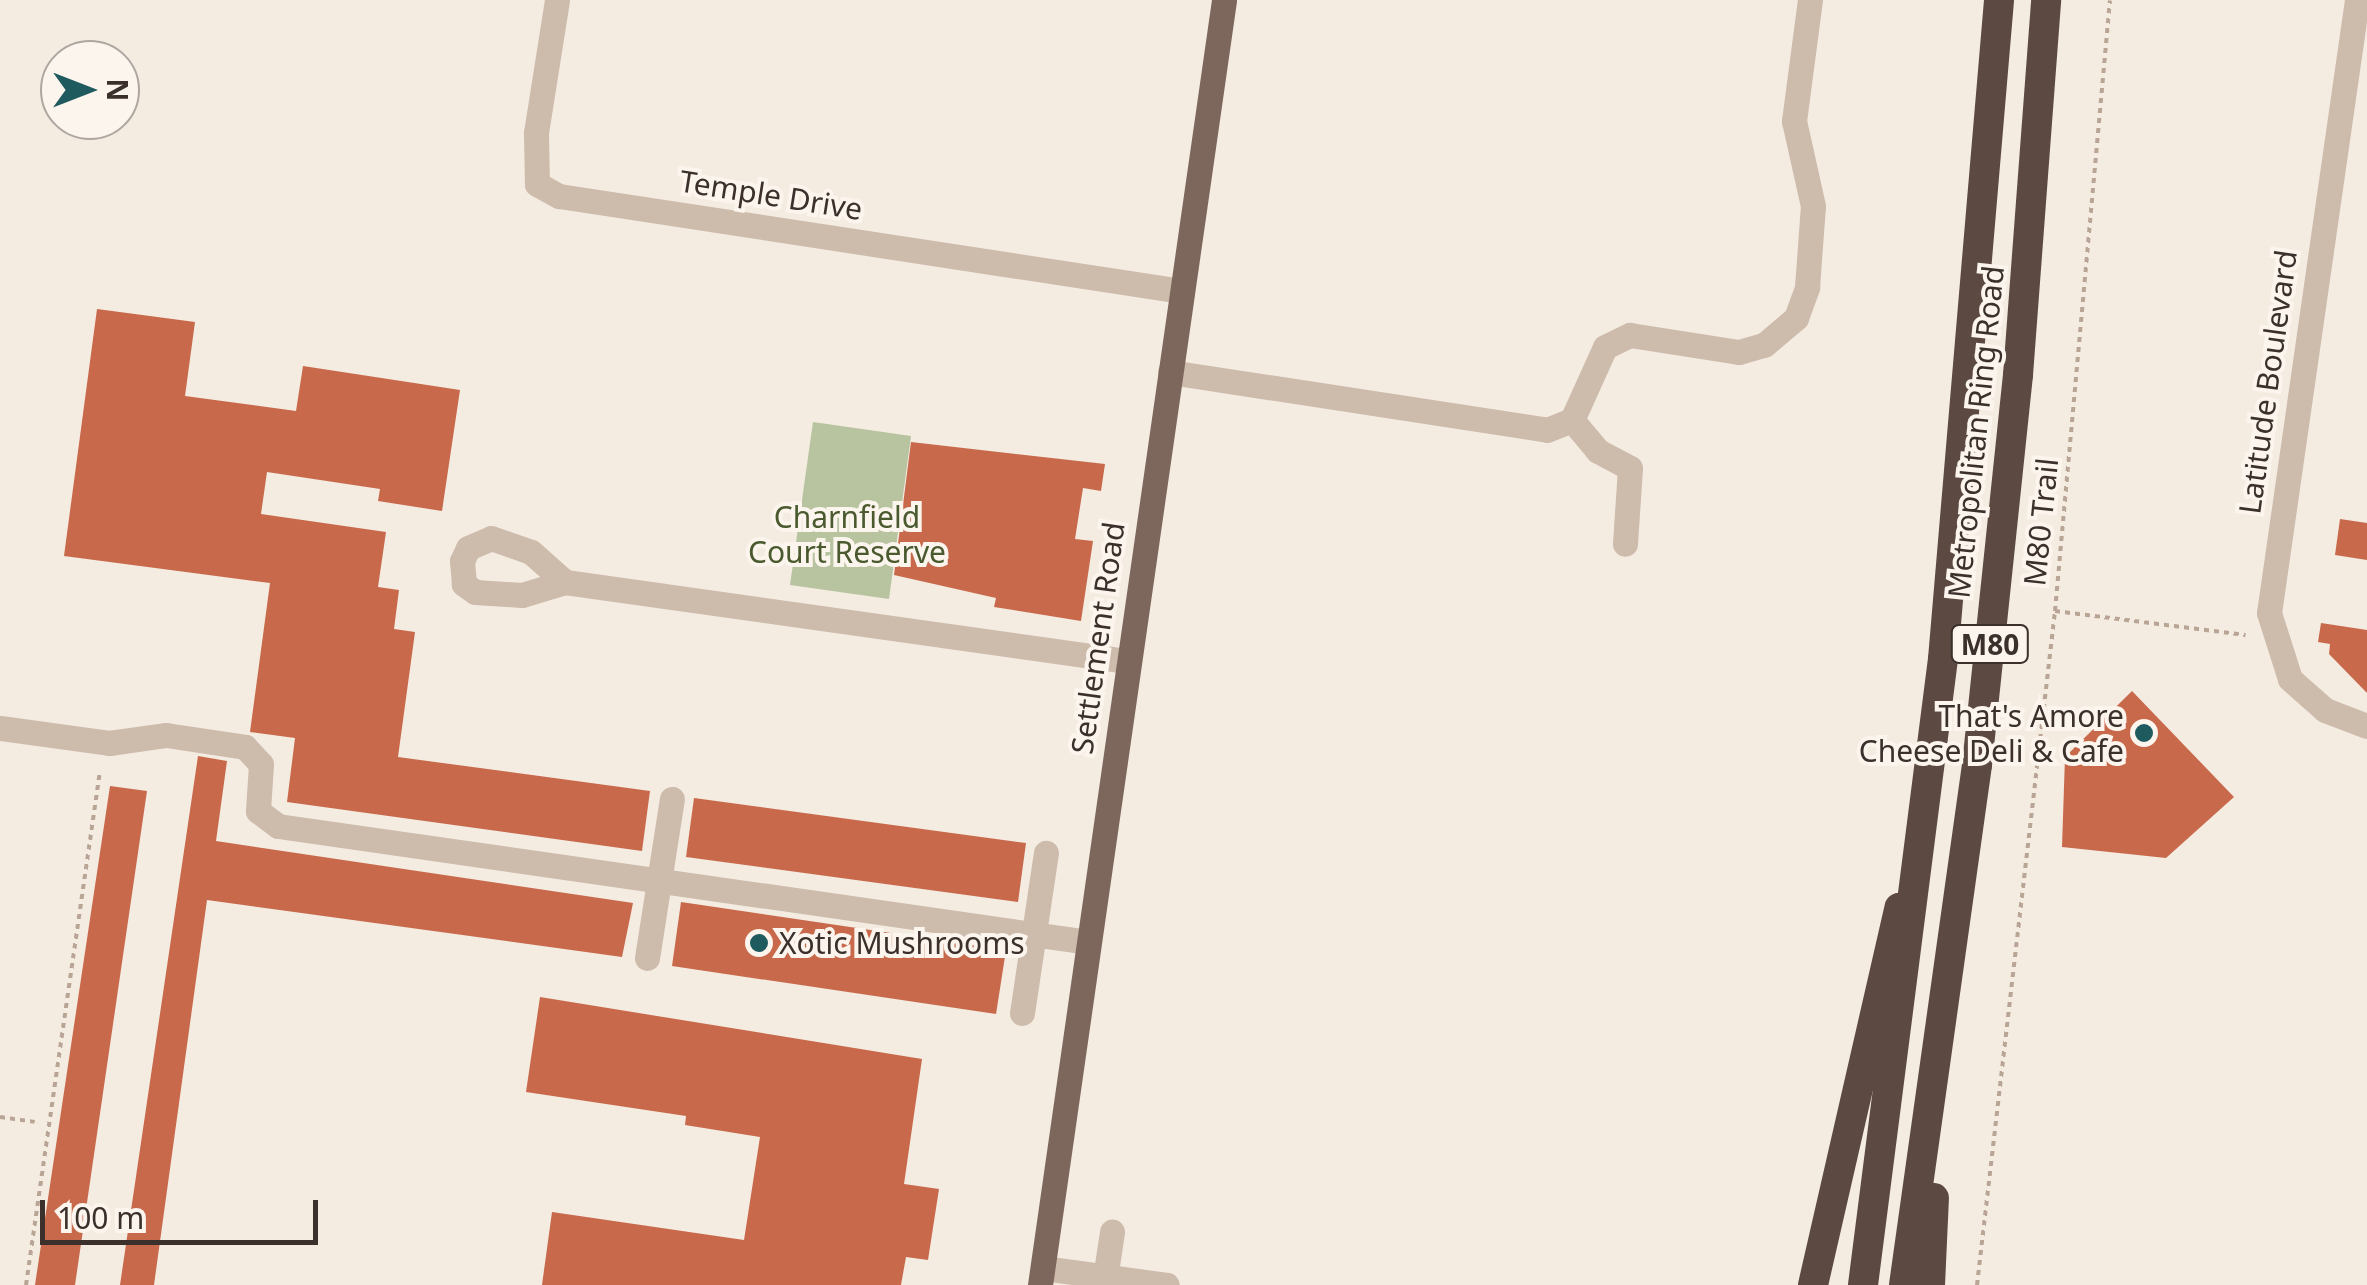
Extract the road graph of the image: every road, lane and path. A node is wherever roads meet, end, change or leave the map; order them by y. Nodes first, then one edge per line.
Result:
1 (557, 0) edge
2 (1224, 0) edge
3 (1810, 0) edge
4 (2000, 0) edge
5 (2046, 0) edge
6 (2110, 0) edge
7 (2357, 0) edge
8 (1182, 292) junction
9 (1170, 372) junction
10 (1572, 420) junction
11 (1624, 544) dead end
12 (566, 582) dead end
13 (2054, 611) junction
14 (2244, 634) dead end
15 (1127, 661) junction
16 (2367, 726) edge
17 (0, 728) edge
18 (100, 772) dead end
19 (672, 799) dead end
20 (1922, 835) junction
21 (1046, 853) dead end
22 (660, 880) junction
23 (1034, 934) junction
24 (1088, 942) junction
25 (647, 958) dead end
26 (1022, 1013) dead end
27 (1942, 1030) junction
28 (0, 1117) edge
29 (35, 1122) dead end
30 (1112, 1232) dead end
31 (1042, 1277) edge
32 (1104, 1281) edge
33 (26, 1285) edge
34 (1167, 1285) edge
35 (1813, 1285) edge
36 (1862, 1285) edge
37 (1904, 1285) edge
38 (1930, 1285) edge
39 (1977, 1285) edge

1 - 8 street, Temple Drive
2 - 8 main road, Settlement Road
3 - 10 street
4 - 20 highway, Metropolitan Ring Road / M80
5 - 27 highway, Metropolitan Ring Road / M80
6 - 13 path, M80 Trail
7 - 16 street, Latitude Boulevard
8 - 9 main road, Settlement Road
9 - 10 street
9 - 15 main road, Settlement Road
10 - 11 street
12 - 15 street
13 - 14 path
13 - 39 path, M80 Trail
15 - 24 main road, Settlement Road
17 - 22 street
18 - 33 path
19 - 22 street
20 - 35 highway
20 - 36 highway, Metropolitan Ring Road / M80
21 - 23 street
22 - 23 street
22 - 25 street
23 - 24 street
23 - 26 street
24 - 31 main road, Settlement Road
27 - 37 highway, Metropolitan Ring Road / M80
27 - 38 highway
28 - 29 path
30 - 32 street
31 - 32 street
32 - 34 street

